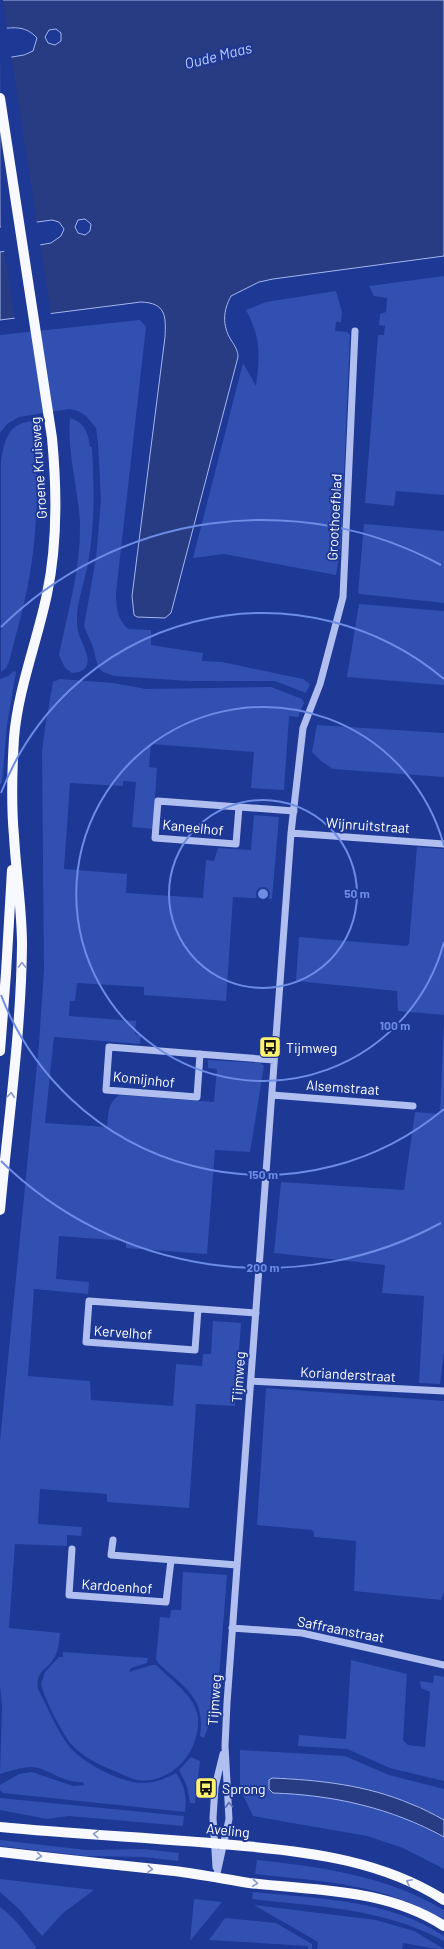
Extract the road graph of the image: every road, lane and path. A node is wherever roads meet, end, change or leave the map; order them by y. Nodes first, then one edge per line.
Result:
1 (0, 98) edge
2 (355, 331) dead end
3 (313, 700) joint
4 (239, 807) junction
5 (294, 811) junction
6 (291, 833) junction
7 (14, 836) junction
8 (444, 844) edge
9 (0, 1052) edge
10 (200, 1054) junction
11 (274, 1060) junction
12 (272, 1095) junction
13 (413, 1106) dead end
14 (0, 1210) edge
15 (198, 1309) junction
16 (256, 1313) junction
17 (250, 1381) junction
18 (444, 1392) edge
19 (113, 1540) dead end
20 (72, 1549) dead end
21 (171, 1560) junction
22 (237, 1565) junction
23 (232, 1628) junction
24 (444, 1665) edge
25 (225, 1746) junction
26 (0, 1827) edge
27 (219, 1843) junction
28 (0, 1852) edge
29 (216, 1878) junction
30 (444, 1900) edge
31 (444, 1926) edge

1 - 7 main road, Groene Kruisweg
2 - 3 street, Groothoefblad
3 - 5 street, Tijmweg
4 - 4 street, Kaneelhof
4 - 5 street, Kaneelhof
5 - 6 street, Tijmweg
6 - 8 street, Wijnruitstraat
6 - 11 street, Tijmweg
7 - 9 main road, Groene Kruisweg
14 -> 7 main road, Groene Kruisweg
10 - 10 street, Komijnhof
10 - 11 street, Komijnhof
11 - 12 street, Tijmweg
12 - 13 street, Alsemstraat
12 - 16 street, Tijmweg
15 - 15 street, Kervelhof
15 - 16 street, Kervelhof
16 - 17 street, Tijmweg
17 - 18 street, Korianderstraat
17 - 22 street, Tijmweg
19 - 21 street
20 - 21 street, Kardoenhof
21 - 22 street
22 - 23 street, Tijmweg
23 - 24 street, Saffraanstraat
23 - 25 street, Tijmweg
25 - 27 street, Tijmweg
27 -> 25 street, Tijmweg
27 -> 26 main road, Aveling
27 - 29 street, Tijmweg
30 -> 27 main road, Aveling
28 -> 29 main road
29 -> 31 main road

